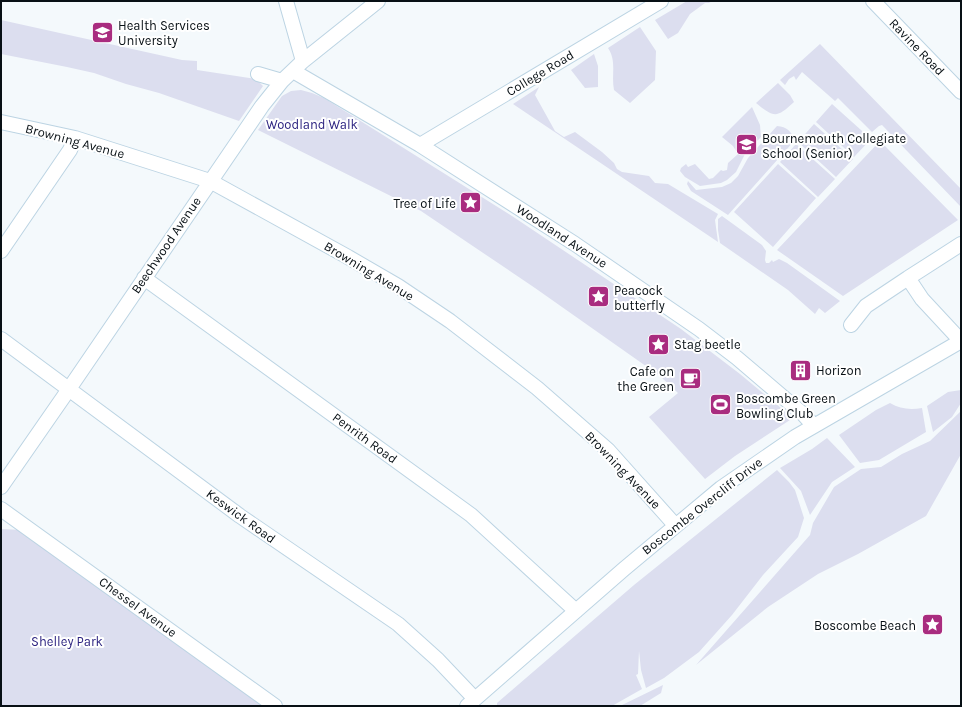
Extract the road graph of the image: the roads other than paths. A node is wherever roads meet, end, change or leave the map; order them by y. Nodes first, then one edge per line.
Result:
1 (286, 1) edge
2 (378, 1) edge
3 (661, 1) edge
4 (872, 1) edge
5 (303, 61) junction
6 (293, 71) junction
7 (258, 74) dead end
8 (282, 81) junction
9 (961, 92) edge
10 (1, 122) edge
11 (75, 138) junction
12 (420, 145) junction
13 (210, 181) junction
14 (961, 244) edge
15 (1, 252) edge
16 (144, 278) junction
17 (908, 278) junction
18 (850, 325) dead end
19 (1, 339) edge
20 (961, 341) edge
21 (69, 389) junction
22 (814, 426) junction
23 (1, 487) edge
24 (1, 509) edge
25 (675, 525) junction
26 (576, 611) junction
27 (471, 703) edge
28 (276, 706) edge

1 - 5 street
2 - 5 street, Beechwood Avenue
3 - 12 street, College Road
4 - 9 street, Ravine Road
5 - 6 street, Beechwood Avenue
6 - 8 street, Beechwood Avenue
6 - 12 street, Woodland Avenue
7 - 8 street
8 - 13 street, Beechwood Avenue
10 - 11 street, Browning Avenue
11 - 13 street, Browning Avenue
11 - 15 street
12 - 22 street, Woodland Avenue
13 - 16 street, Beechwood Avenue
13 - 25 street, Browning Avenue
14 - 17 street
16 - 21 street, Beechwood Avenue
16 - 26 street, Penrith Road
17 - 18 street
17 - 20 street
19 - 21 street, Keswick Road
20 - 22 street, Boscombe Overcliff Drive
21 - 23 street, Beechwood Avenue
21 - 27 street, Keswick Road
22 - 25 street, Boscombe Overcliff Drive
24 - 28 street, Chessel Avenue
25 - 26 street, Boscombe Overcliff Drive
26 - 27 street, Boscombe Overcliff Drive

